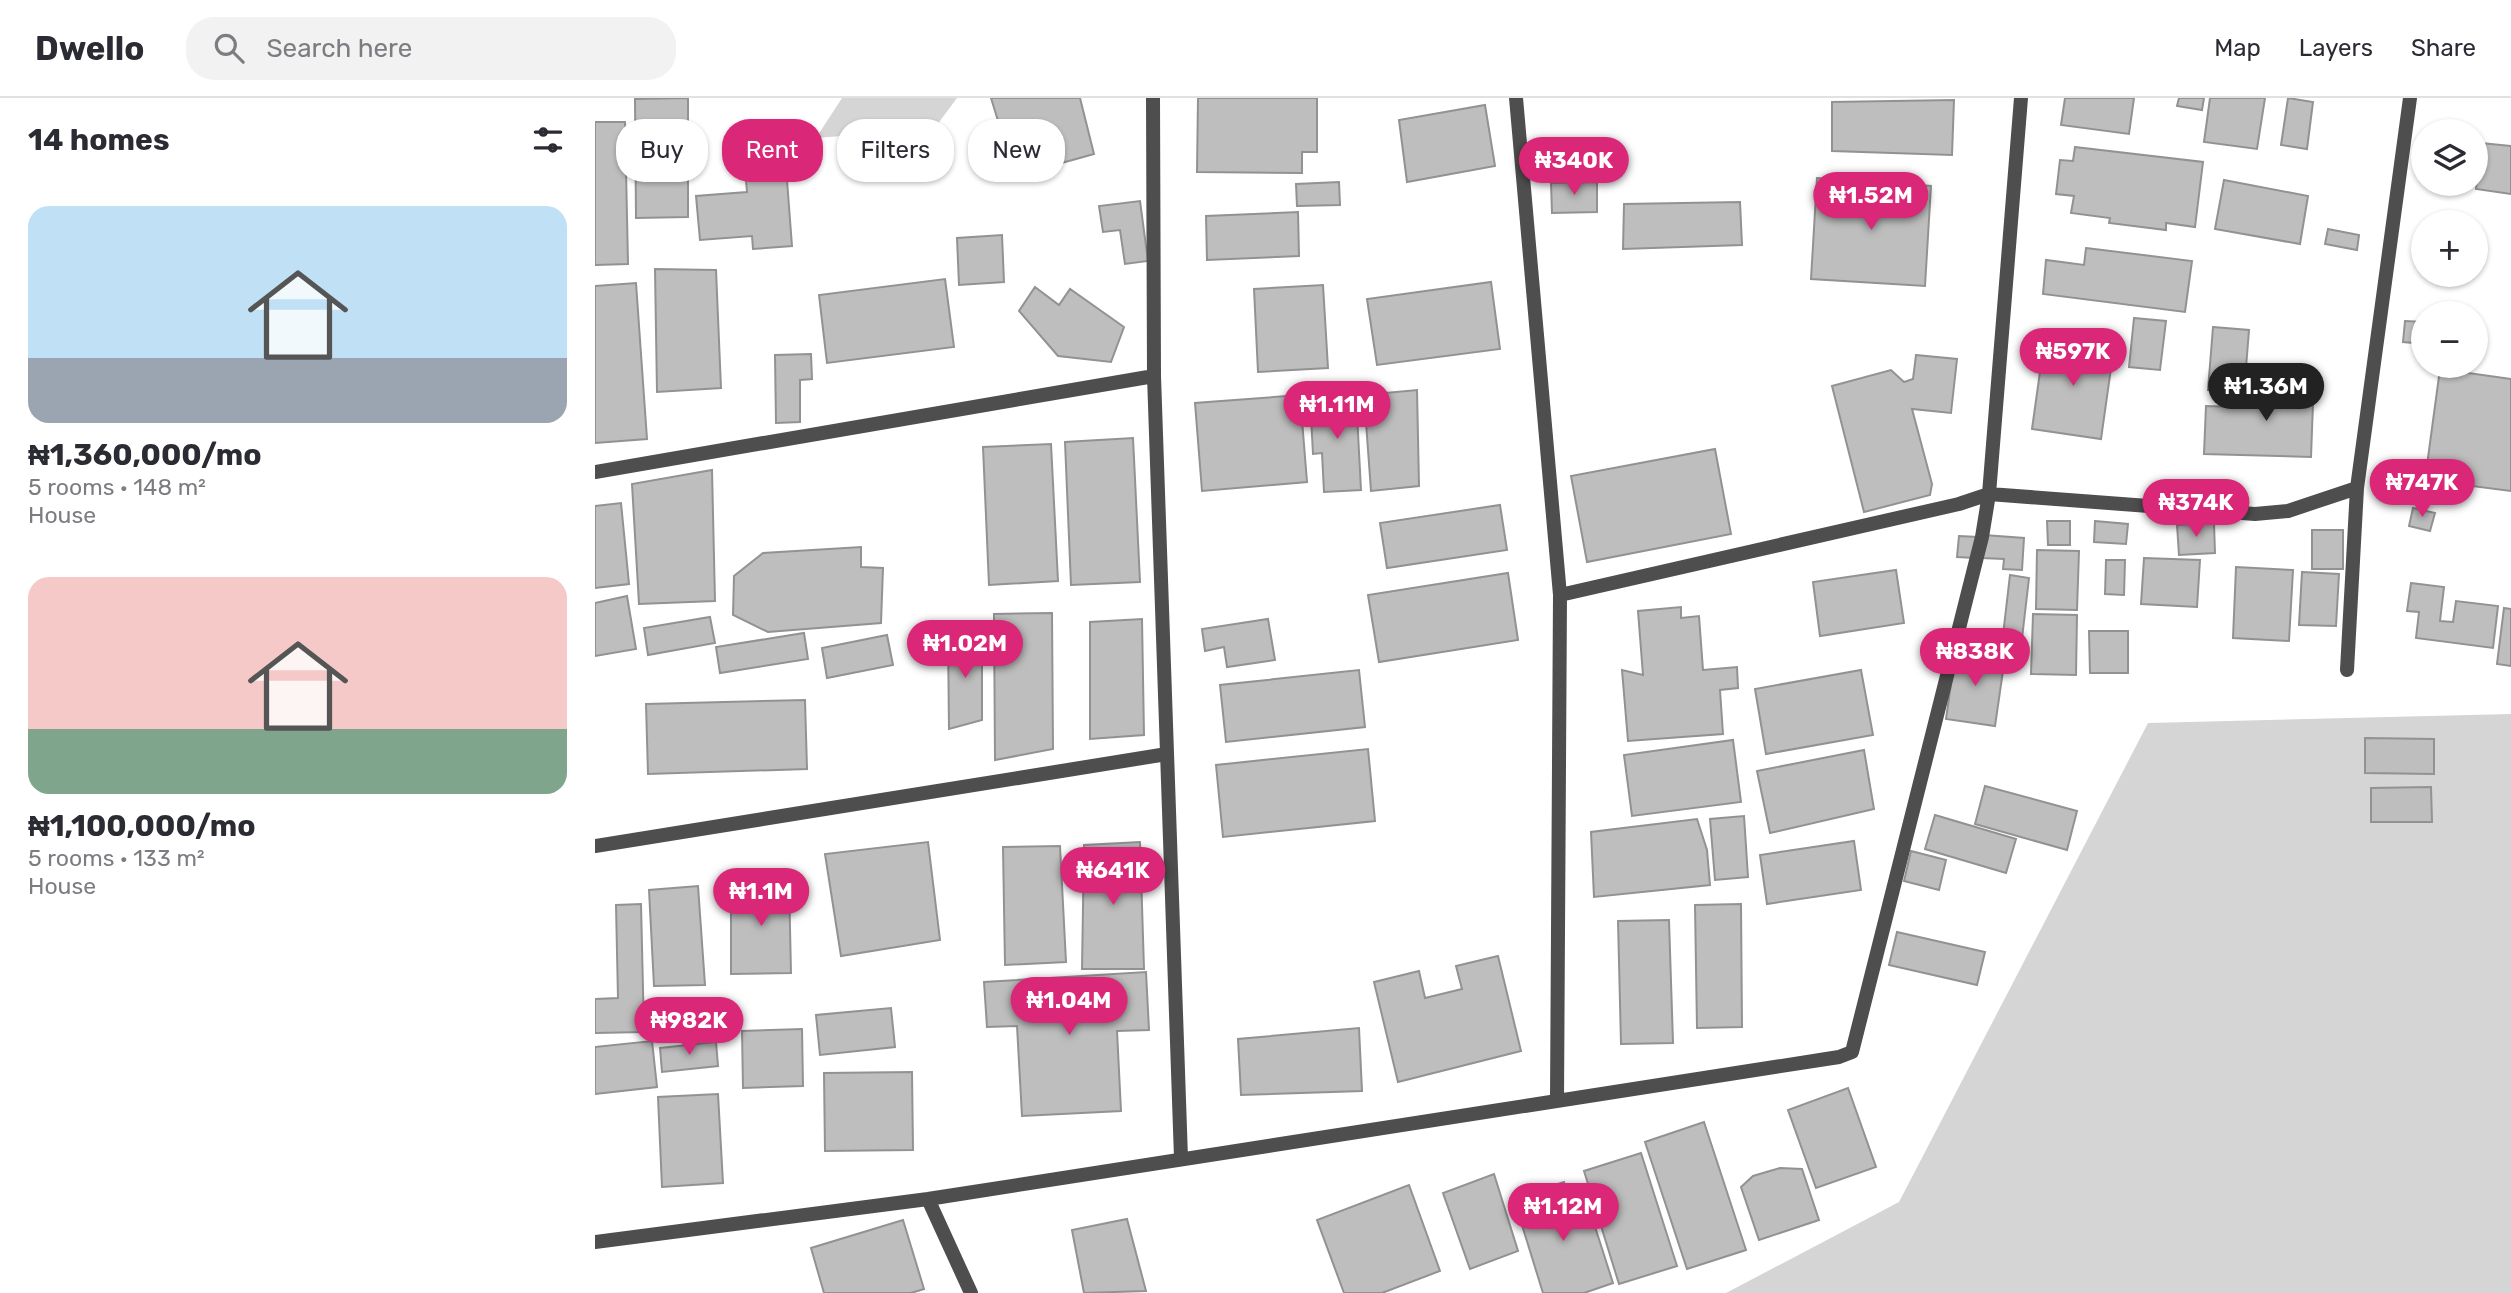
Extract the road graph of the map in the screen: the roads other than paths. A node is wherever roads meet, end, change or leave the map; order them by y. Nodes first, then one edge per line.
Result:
1 (1153, 98) edge
2 (1516, 98) edge
3 (2021, 98) edge
4 (2410, 98) edge
5 (1154, 376) junction
6 (595, 472) edge
7 (2357, 488) junction
8 (1989, 494) junction
9 (1560, 595) junction
10 (2347, 670) dead end
11 (1167, 754) junction
12 (595, 846) edge
13 (1557, 1100) junction
14 (1181, 1158) junction
15 (928, 1199) junction
16 (595, 1242) edge
17 (971, 1293) edge

1 - 5 street
2 - 9 street
3 - 8 street
4 - 7 street
5 - 6 street
5 - 11 street
7 - 8 street
7 - 10 street
8 - 9 street
8 - 13 street
9 - 13 street
11 - 12 street
11 - 14 street
13 - 14 street
14 - 15 street
15 - 16 street
15 - 17 street

